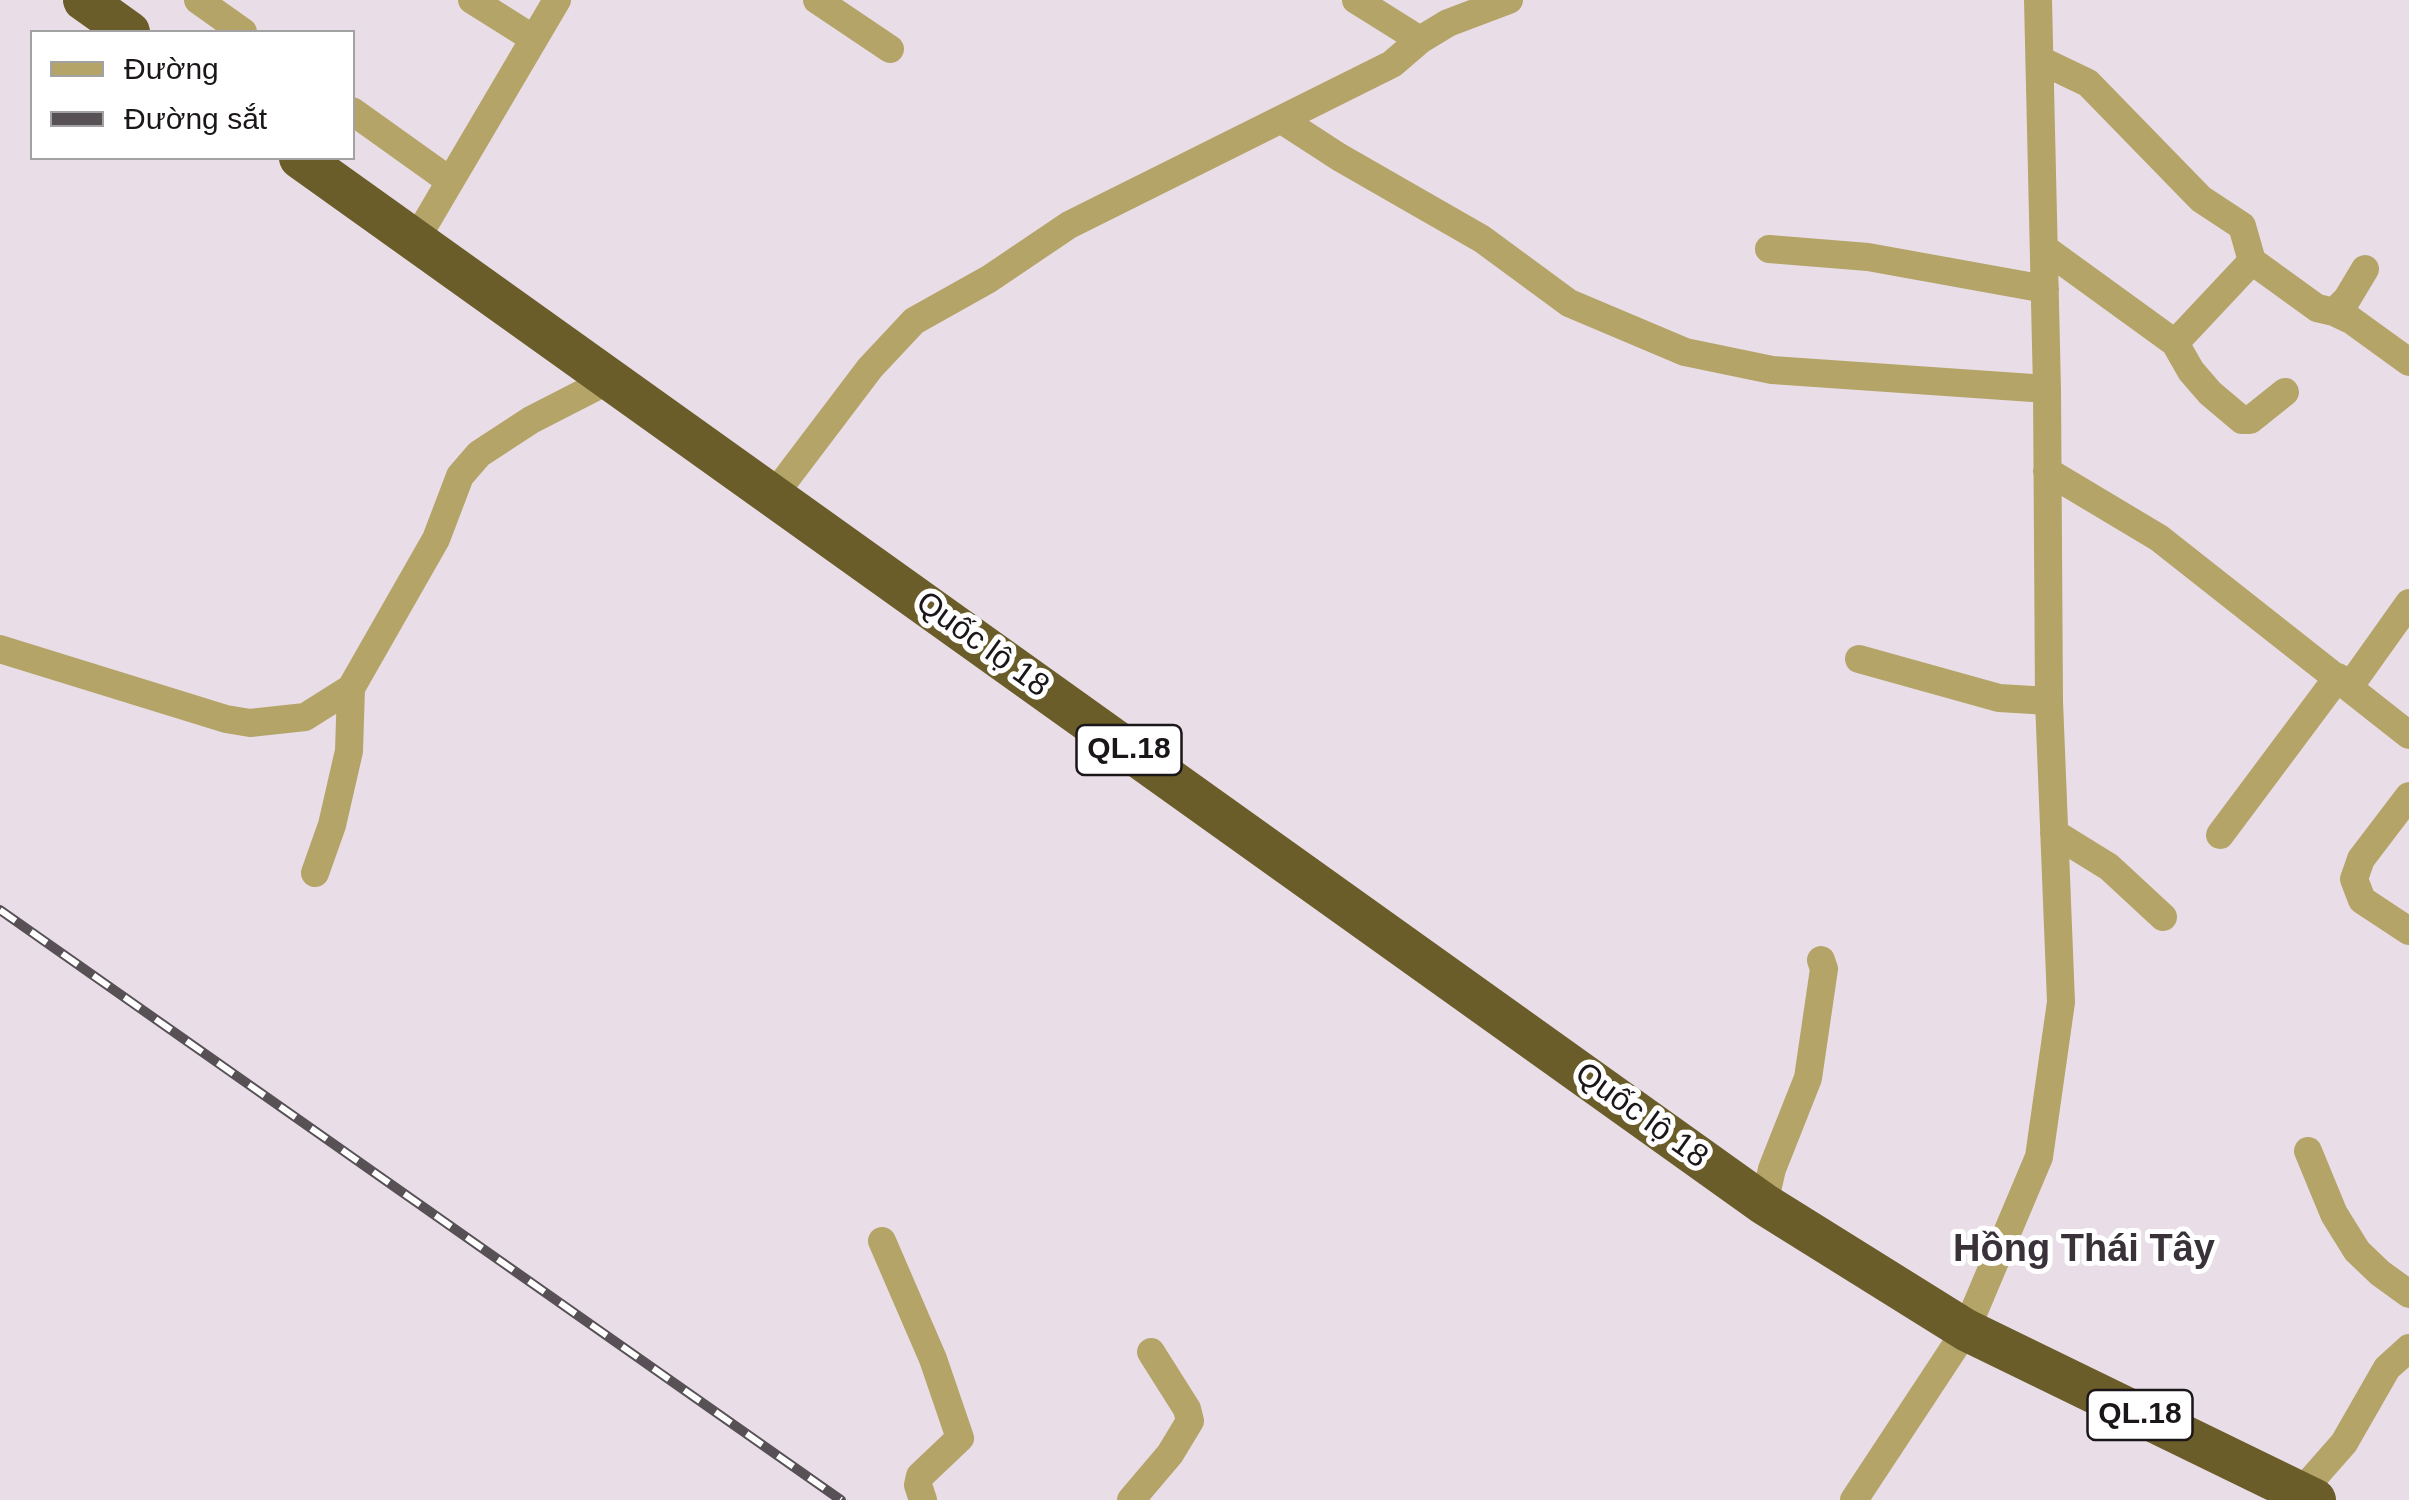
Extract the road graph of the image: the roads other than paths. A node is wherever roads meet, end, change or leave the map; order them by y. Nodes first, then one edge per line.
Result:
1 (84, 0) edge
2 (472, 0) edge
3 (557, 0) edge
4 (817, 0) edge
5 (1356, 0) edge
6 (1508, 0) edge
7 (2038, 0) edge
8 (126, 30) edge
9 (534, 39) junction
10 (1420, 40) junction
11 (890, 49) dead end
12 (2040, 60) junction
13 (355, 113) edge
14 (1282, 120) junction
15 (303, 160) edge
16 (450, 181) junction
17 (415, 241) junction
18 (2044, 248) junction
19 (1769, 249) dead end
20 (2252, 261) junction
21 (2365, 269) dead end
22 (2045, 289) junction
23 (2334, 312) junction
24 (2175, 342) junction
25 (2409, 362) edge
26 (611, 380) junction
27 (2047, 389) junction
28 (2285, 392) dead end
29 (2048, 471) junction
30 (773, 496) junction
31 (2408, 608) edge
32 (0, 649) edge
33 (1859, 659) dead end
34 (2344, 682) junction
35 (351, 688) junction
36 (2049, 701) junction
37 (2409, 735) edge
38 (2409, 796) edge
39 (2054, 833) junction
40 (2220, 835) dead end
41 (315, 873) dead end
42 (2163, 917) dead end
43 (2409, 931) edge
44 (1821, 960) dead end
45 (2308, 1151) dead end
46 (1764, 1204) junction
47 (882, 1241) dead end
48 (2409, 1294) edge
49 (1966, 1330) junction
50 (2409, 1348) edge
51 (1151, 1352) dead end
52 (2308, 1496) edge
53 (923, 1500) edge
54 (1131, 1500) edge
55 (1854, 1500) edge

1 - 8 highway
2 - 9 street
3 - 9 street
4 - 11 street
5 - 10 street
6 - 10 street
7 - 12 street
9 - 16 street
10 - 14 street
12 - 18 street
12 - 20 street
13 - 16 street
14 - 27 street
14 - 30 street
15 - 17 highway, Quốc lộ 18 / QL.18
16 - 17 street
17 - 26 highway, Quốc lộ 18 / QL.18
18 - 22 street
18 - 24 street
19 - 22 street
20 - 23 street
20 - 24 street
21 - 23 street
22 - 27 street
23 - 25 street
24 - 28 street
26 - 30 highway, Quốc lộ 18 / QL.18
26 - 35 street
27 - 29 street
29 - 34 street
29 - 36 street
30 - 46 highway, Quốc lộ 18 / QL.18
31 - 34 street
32 - 35 street
33 - 36 street
34 - 37 street
34 - 40 street
35 - 41 street
36 - 39 street
38 - 43 street
39 - 42 street
39 - 49 street
44 - 46 street
45 - 48 street
46 - 49 highway, Quốc lộ 18 / QL.18
47 - 53 street
49 - 52 highway, QL.18
49 - 55 street
50 - 52 street
51 - 54 street

